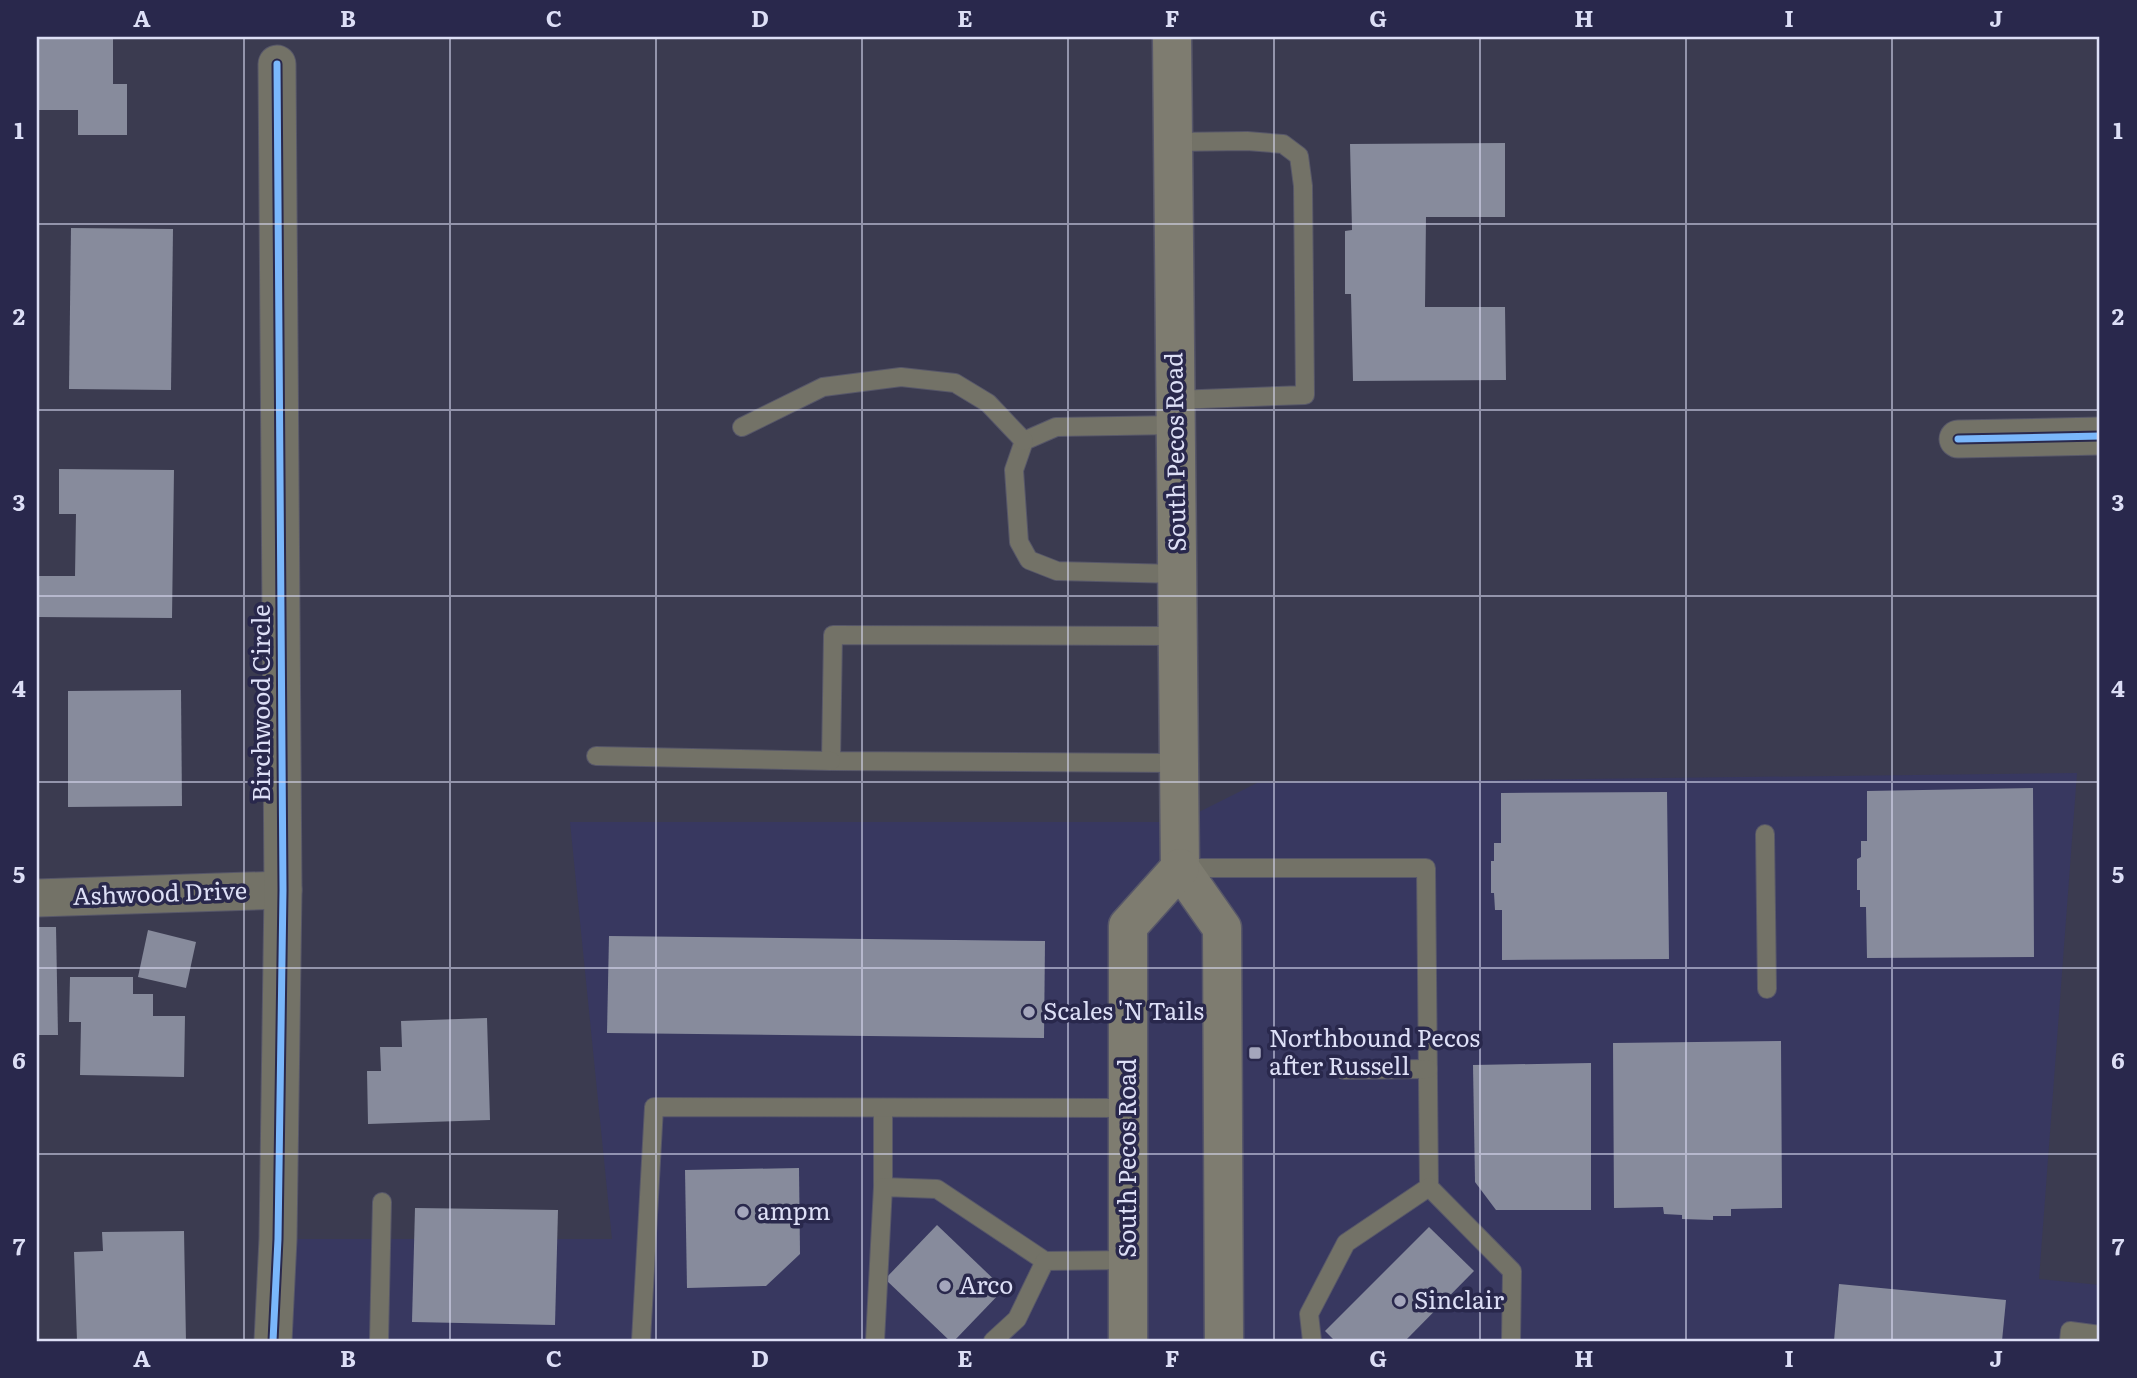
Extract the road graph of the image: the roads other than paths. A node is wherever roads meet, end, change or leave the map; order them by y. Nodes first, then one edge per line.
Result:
1 (1172, 37) edge
2 (276, 64) dead end
3 (1173, 142) junction
4 (1176, 413) junction
5 (742, 427) dead end
6 (2100, 436) edge
7 (1958, 439) dead end
8 (1024, 441) junction
9 (1177, 574) junction
10 (1177, 636) junction
11 (596, 756) dead end
12 (831, 761) junction
13 (1179, 764) junction
14 (1765, 834) dead end
15 (1180, 868) junction
16 (283, 890) junction
17 (37, 898) edge
18 (1767, 989) dead end
19 (1428, 1069) junction
20 (1344, 1070) dead end
21 (883, 1108) junction
22 (1128, 1108) junction
23 (883, 1187) junction
24 (1429, 1187) junction
25 (382, 1202) dead end
26 (1128, 1260) junction
27 (1045, 1261) junction
28 (2100, 1335) edge
29 (272, 1341) edge
30 (379, 1341) edge
31 (641, 1341) edge
32 (875, 1341) edge
33 (993, 1341) edge
34 (1128, 1341) edge
35 (1224, 1341) edge
36 (1312, 1341) edge
37 (1511, 1341) edge
38 (2069, 1341) edge

1 - 3 main road, South Pecos Road
2 - 16 street, Birchwood Circle
3 - 4 main road, South Pecos Road
3 - 4 lane
4 - 8 lane
4 - 9 main road, South Pecos Road
5 - 8 lane
6 - 7 street
8 - 9 lane
9 - 10 main road, South Pecos Road
10 - 12 lane
10 - 13 main road, South Pecos Road
11 - 12 lane
12 - 13 lane
13 - 15 main road, South Pecos Road
14 - 18 lane
15 - 19 lane
15 - 22 main road, South Pecos Road
15 - 35 main road
16 - 17 street, Ashwood Drive
16 - 29 street, Birchwood Circle
19 - 20 lane
19 - 24 lane
21 - 22 lane
21 - 23 lane
21 - 31 lane
22 - 26 main road, South Pecos Road
23 - 27 lane
23 - 32 lane
24 - 36 lane
24 - 37 lane
25 - 30 lane
26 - 27 lane
26 - 34 main road, South Pecos Road
27 - 33 lane
28 - 38 lane

